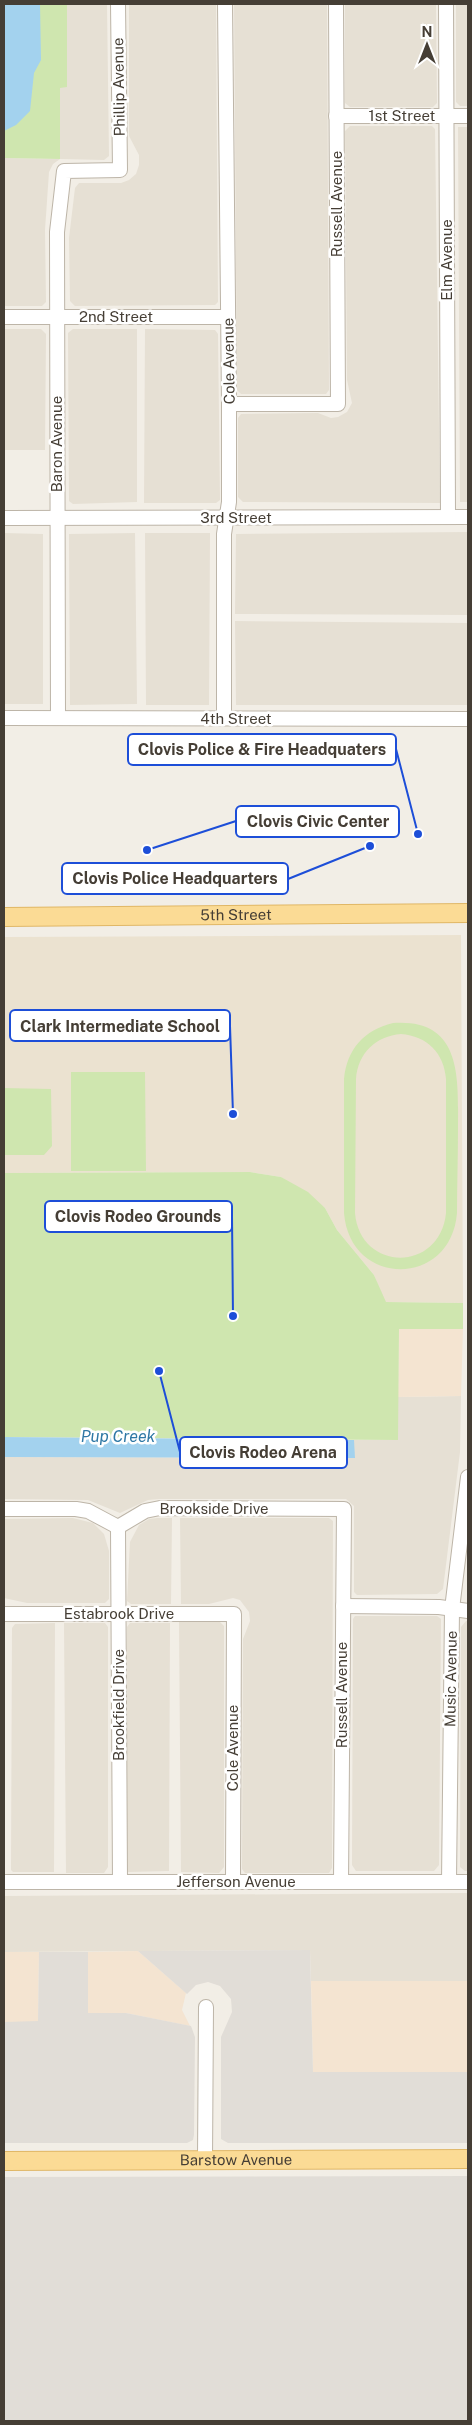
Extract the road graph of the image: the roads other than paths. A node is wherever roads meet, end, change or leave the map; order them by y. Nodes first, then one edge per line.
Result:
1 (118, 4) edge
2 (225, 4) edge
3 (336, 4) edge
4 (446, 4) edge
5 (336, 116) junction
6 (446, 116) junction
7 (468, 116) edge
8 (64, 171) joint
9 (4, 317) edge
10 (58, 317) junction
11 (228, 317) junction
12 (229, 404) junction
13 (448, 517) junction
14 (468, 517) edge
15 (4, 518) edge
16 (58, 518) junction
17 (227, 518) junction
18 (4, 718) edge
19 (58, 718) junction
20 (224, 718) junction
21 (468, 718) edge
22 (468, 914) edge
23 (4, 917) edge
24 (468, 1477) edge
25 (4, 1509) edge
26 (344, 1509) joint
27 (118, 1527) junction
28 (343, 1606) junction
29 (452, 1608) junction
30 (468, 1611) edge
31 (4, 1614) edge
32 (119, 1614) junction
33 (234, 1614) joint
34 (4, 1882) edge
35 (120, 1882) junction
36 (233, 1882) junction
37 (341, 1882) junction
38 (449, 1882) junction
39 (468, 1882) edge
40 (206, 2007) dead end
41 (468, 2159) edge
42 (205, 2160) junction
43 (4, 2161) edge

1 - 8 street, Phillip Avenue
2 - 11 street, Cole Avenue
3 - 5 street, Russell Avenue
4 - 6 street, Elm Avenue
5 - 6 street, 1st Street
5 - 12 street, Russell Avenue
6 - 7 street, 1st Street
6 - 13 street, Elm Avenue
8 - 10 street, Baron Avenue
9 - 10 street, 2nd Street
10 - 11 street, 2nd Street
10 - 16 street, Baron Avenue
11 - 12 street, Cole Avenue
12 - 17 street, Cole Avenue
13 - 14 street, 3rd Street
13 - 17 street, 3rd Street
15 - 16 street, 3rd Street
16 - 17 street, 3rd Street
16 - 19 street, Baron Avenue
17 - 20 street, Cole Avenue
18 - 19 street, 4th Street
19 - 20 street, 4th Street
20 - 21 street, 4th Street
22 - 23 main road, 5th Street
24 - 29 street, Music Avenue
25 - 27 street
26 - 27 street, Brookside Drive
26 - 28 street, Russell Avenue
27 - 32 street, Brookfield Drive
28 - 29 street
28 - 37 street, Russell Avenue
29 - 30 street
29 - 38 street, Music Avenue
31 - 32 street, Estabrook Drive
32 - 33 street, Estabrook Drive
32 - 35 street, Brookfield Drive
33 - 36 street, Cole Avenue
34 - 35 street, Jefferson Avenue
35 - 36 street, Jefferson Avenue
36 - 37 street, Jefferson Avenue
37 - 38 street, Jefferson Avenue
38 - 39 street, Jefferson Avenue
40 - 42 street
41 - 42 main road, Barstow Avenue
42 - 43 main road, Barstow Avenue

